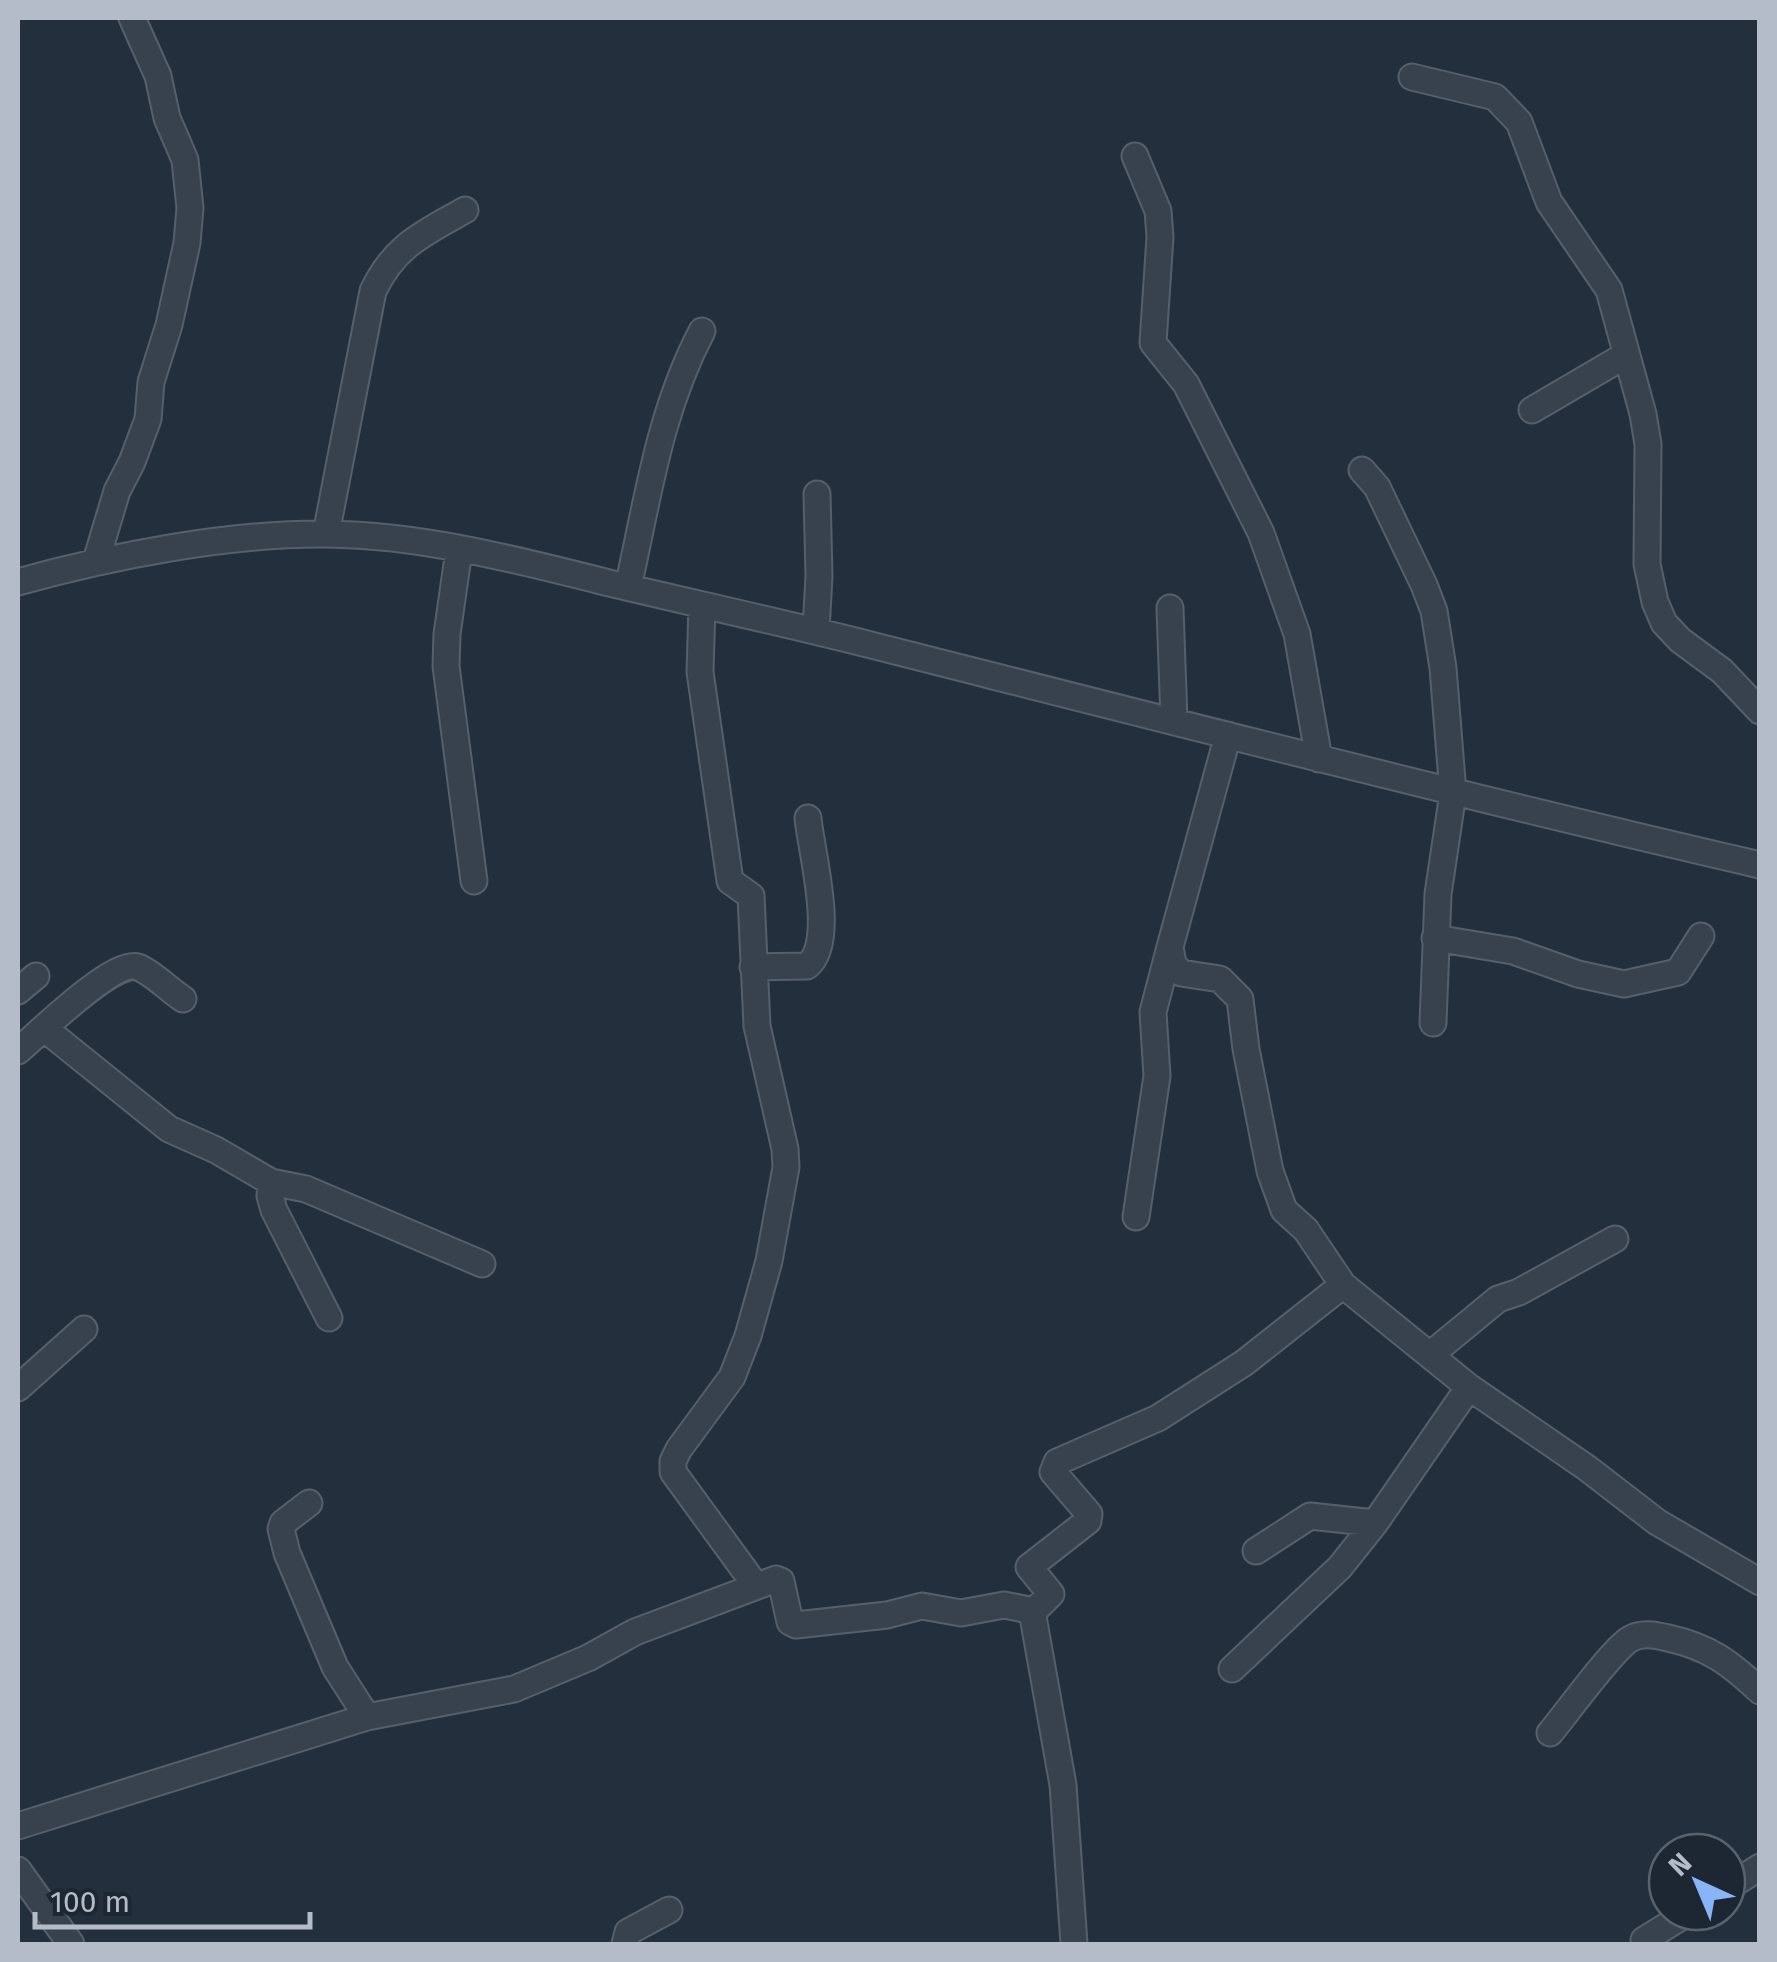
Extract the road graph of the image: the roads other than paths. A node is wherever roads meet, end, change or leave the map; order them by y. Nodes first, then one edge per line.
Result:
1 (132, 18) edge
2 (1412, 77) dead end
3 (1134, 156) dead end
4 (465, 210) dead end
5 (702, 331) dead end
6 (1626, 356) junction
7 (1532, 410) dead end
8 (1362, 470) dead end
9 (817, 494) dead end
10 (326, 534) junction
11 (459, 550) junction
12 (96, 560) junction
13 (18, 582) edge
14 (628, 587) junction
15 (702, 605) junction
16 (1170, 608) dead end
17 (816, 630) junction
18 (1760, 711) edge
19 (1174, 721) junction
20 (1228, 735) junction
21 (1319, 759) junction
22 (1453, 793) junction
23 (808, 818) dead end
24 (1760, 864) edge
25 (474, 881) dead end
26 (1701, 936) dead end
27 (1435, 938) junction
28 (1170, 947) junction
29 (754, 967) junction
30 (182, 999) dead end
31 (1433, 1023) dead end
32 (45, 1028) junction
33 (18, 1051) edge
34 (271, 1182) junction
35 (1136, 1217) dead end
36 (1614, 1239) dead end
37 (482, 1264) dead end
38 (1343, 1285) junction
39 (329, 1318) dead end
40 (84, 1330) dead end
41 (1430, 1355) junction
42 (1469, 1387) junction
43 (18, 1388) edge
44 (309, 1504) dead end
45 (1375, 1523) junction
46 (1256, 1551) dead end
47 (1760, 1582) edge
48 (756, 1586) junction
49 (1032, 1611) junction
50 (1232, 1670) dead end
51 (1760, 1691) edge
52 (367, 1717) junction
53 (1550, 1733) dead end
54 (18, 1826) edge
55 (18, 1870) edge
56 (670, 1910) dead end
57 (1657, 1932) edge
58 (1644, 1940) dead end
59 (71, 1944) edge
60 (624, 1944) edge
61 (1074, 1944) edge

1 - 12 street
2 - 6 street
3 - 21 street
4 - 10 street
5 - 14 street
6 - 7 street
6 - 18 street
8 - 22 street
9 - 17 street
10 - 11 street
10 - 12 street
11 - 14 street
11 - 25 street
12 - 13 street
14 - 15 street
15 - 17 street
15 - 29 street
16 - 19 street
17 - 19 street
19 - 20 street
20 - 21 street
20 - 28 street
21 - 22 street
22 - 24 street
22 - 27 street
23 - 29 street
26 - 27 street
27 - 31 street
28 - 35 street
28 - 38 street
29 - 48 street
30 - 32 street
32 - 33 street
32 - 34 street
34 - 37 street
34 - 39 street
36 - 41 street
38 - 41 street
38 - 49 street
40 - 43 street
41 - 42 street
42 - 45 street
42 - 47 street
44 - 52 street
45 - 46 street
45 - 50 street
48 - 49 street
48 - 52 street
49 - 61 street
51 - 53 street
52 - 54 street
55 - 59 street
56 - 60 street
57 - 58 street

